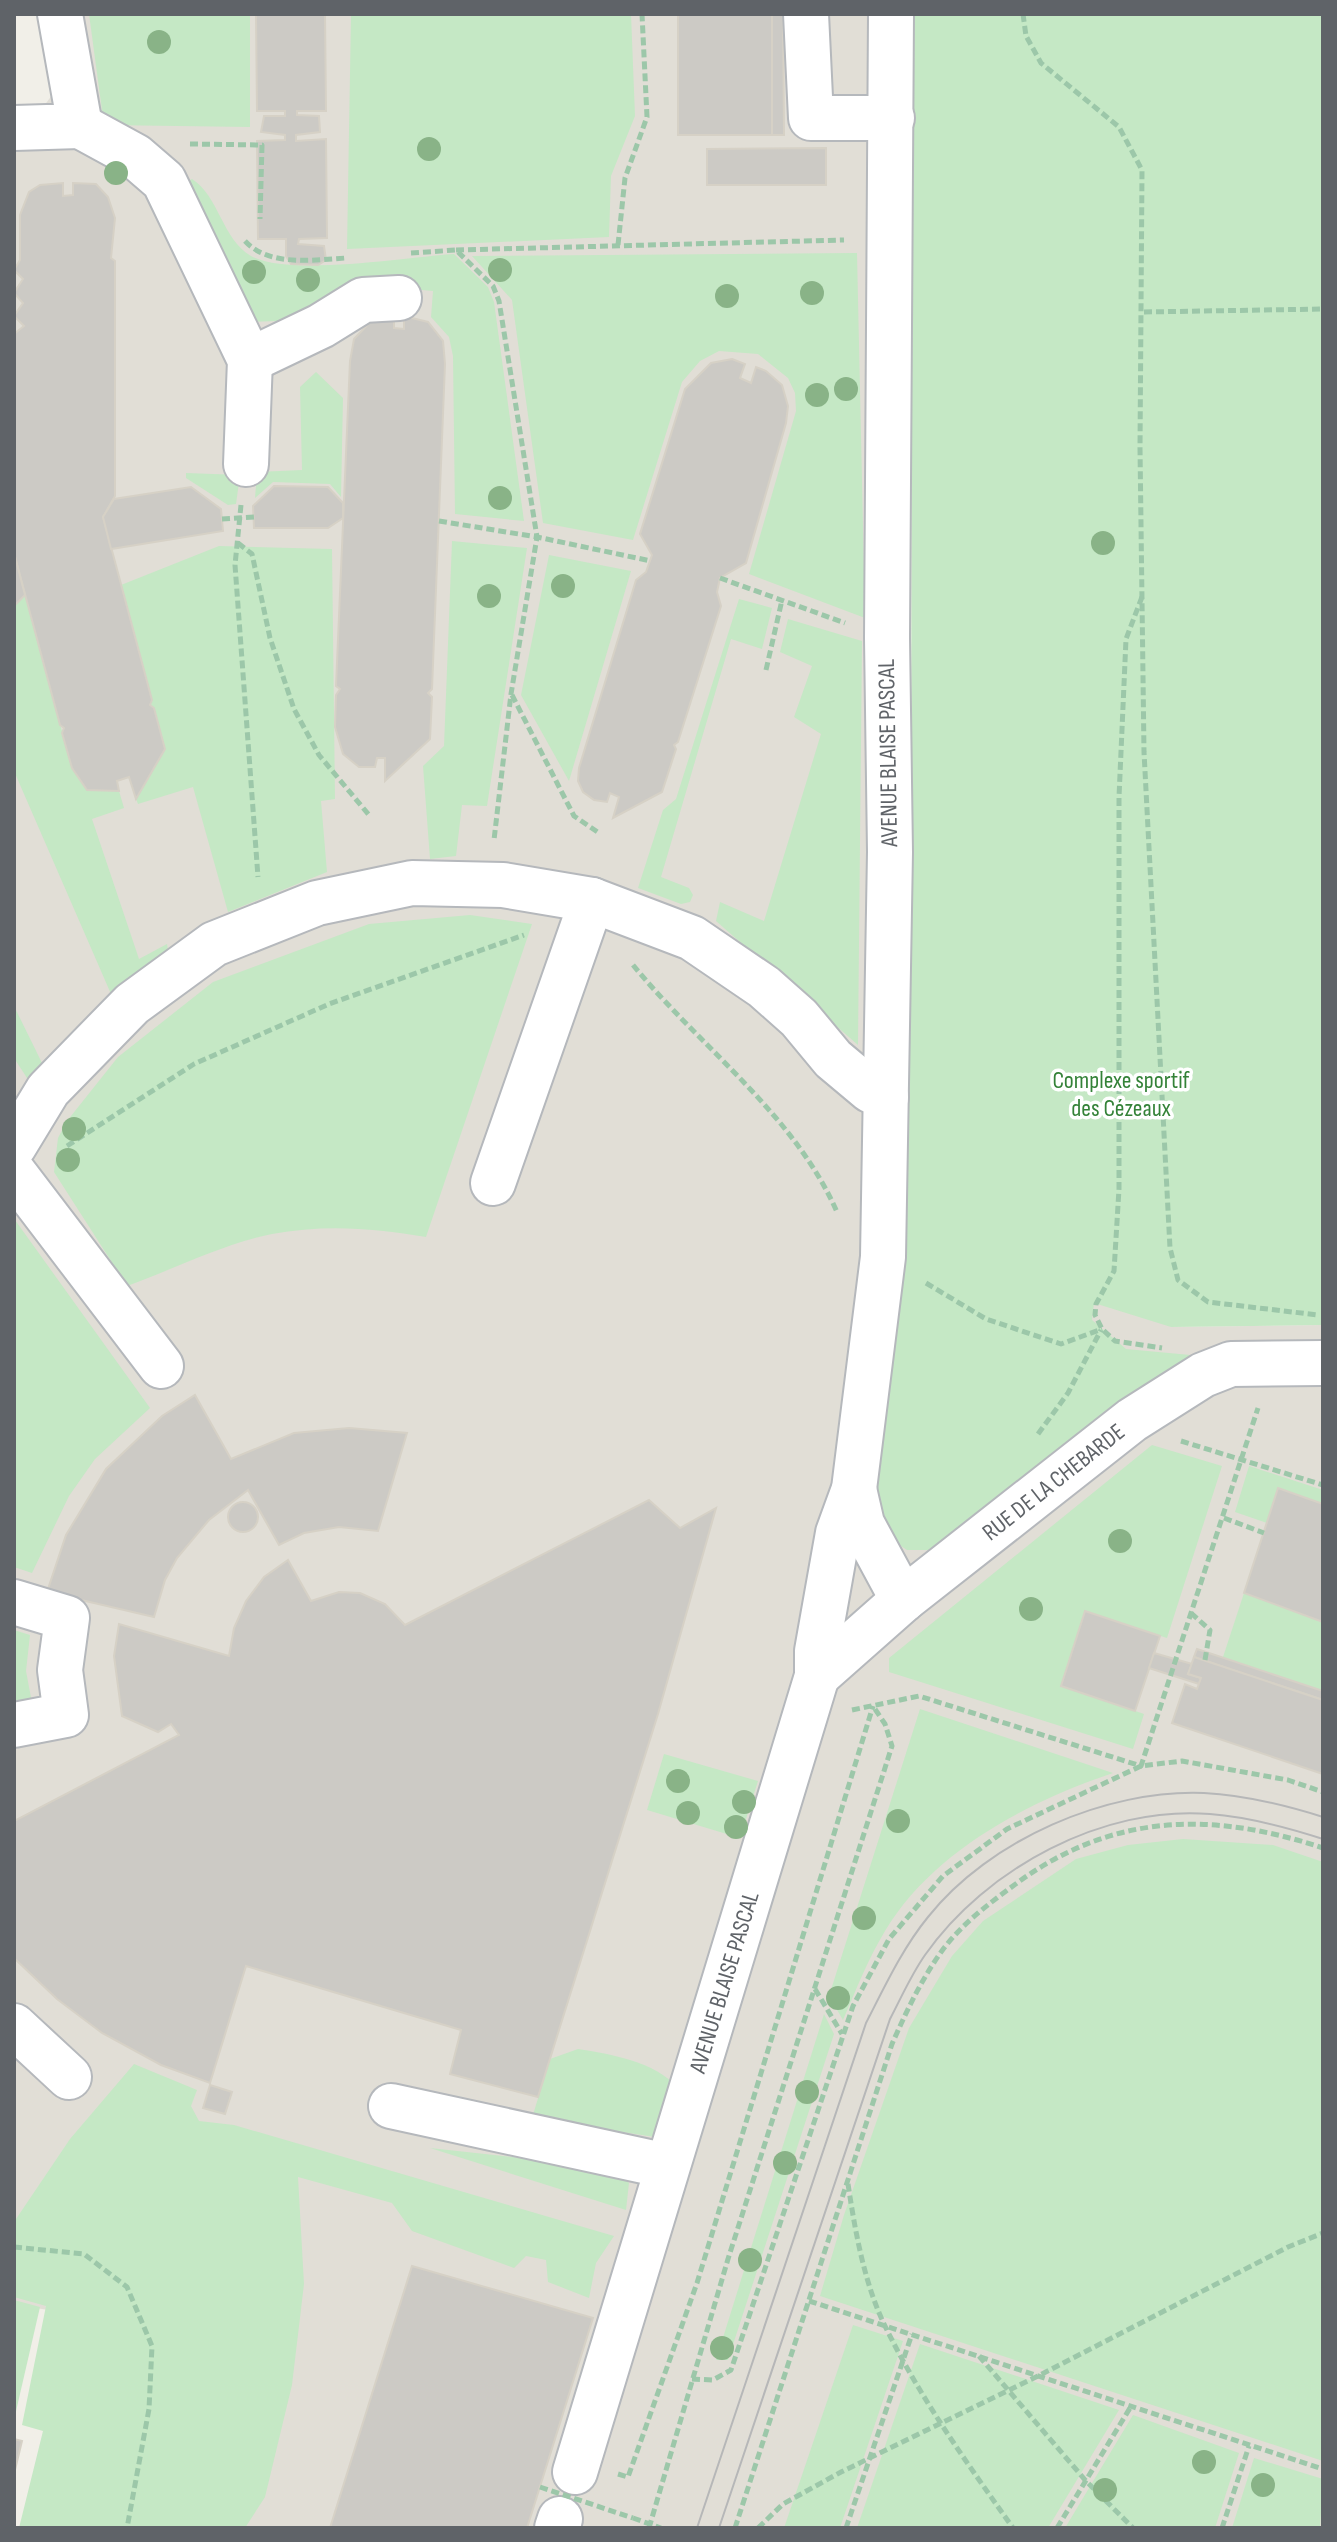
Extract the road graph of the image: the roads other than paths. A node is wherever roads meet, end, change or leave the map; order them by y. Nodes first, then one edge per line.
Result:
1 (60, 14) edge
2 (806, 14) edge
3 (891, 14) edge
4 (892, 118) junction
5 (80, 126) junction
6 (14, 128) edge
7 (399, 298) dead end
8 (250, 360) junction
9 (246, 464) road end
10 (587, 899) junction
11 (886, 1097) junction
12 (16, 1166) edge
13 (493, 1183) dead end
14 (1323, 1363) edge
15 (161, 1366) dead end
16 (854, 1489) junction
17 (903, 1600) junction
18 (14, 1602) edge
19 (817, 1676) junction
20 (14, 1725) edge
21 (14, 2026) edge
22 (69, 2077) dead end
23 (391, 2106) dead end
24 (667, 2166) junction
25 (569, 2496) edge

1 - 5 street
2 - 4 street
3 - 4 street, AVENUE BLAISE PASCAL
4 - 11 street, AVENUE BLAISE PASCAL
5 - 6 street
5 - 8 street
7 - 8 street
8 - 9 street
10 - 11 street
10 - 12 street
10 - 13 street
11 - 16 street, AVENUE BLAISE PASCAL
12 - 15 street
14 - 17 street, RUE DE LA CHEBARDE
16 - 17 street, AVENUE BLAISE PASCAL
16 - 19 street, AVENUE BLAISE PASCAL
17 - 19 street, RUE DE LA CHEBARDE
18 - 20 street
19 - 24 street, AVENUE BLAISE PASCAL
21 - 22 street
23 - 24 street
24 - 25 street, AVENUE BLAISE PASCAL

